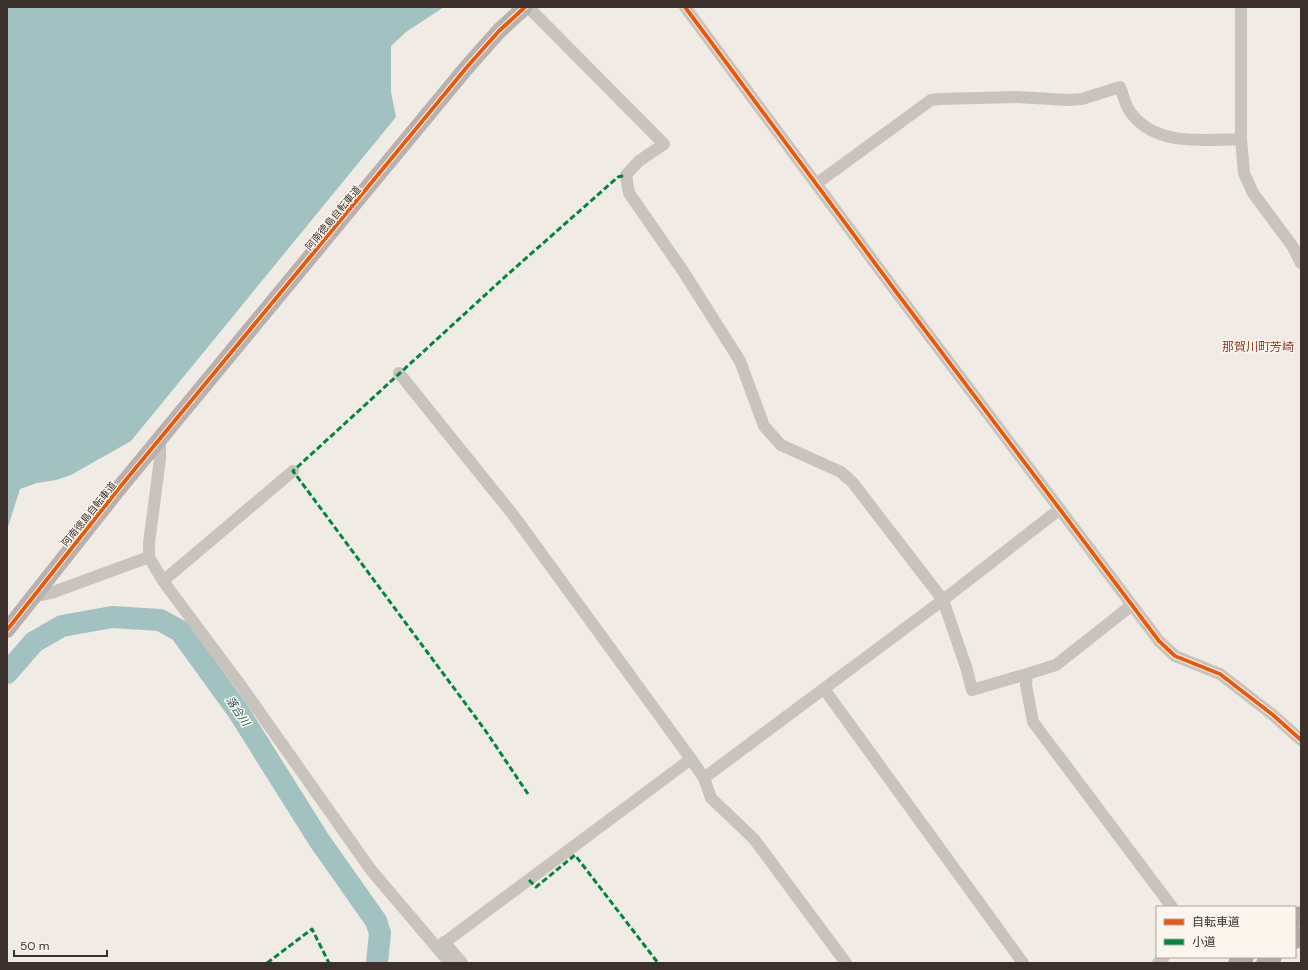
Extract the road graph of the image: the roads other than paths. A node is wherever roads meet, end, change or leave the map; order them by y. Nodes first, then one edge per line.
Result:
1 (525, 7) edge
2 (528, 7) edge
3 (685, 7) edge
4 (1241, 7) edge
5 (1241, 139) junction
6 (816, 184) junction
7 (1301, 263) edge
8 (400, 373) dead end
9 (160, 441) junction
10 (293, 471) dead end
11 (1060, 509) junction
12 (149, 557) junction
13 (162, 581) junction
14 (32, 597) junction
15 (943, 600) junction
16 (1132, 605) junction
17 (7, 630) edge
18 (1027, 674) junction
19 (824, 689) junction
20 (1301, 740) edge
21 (692, 759) junction
22 (704, 778) junction
23 (1171, 906) edge
24 (440, 945) junction
25 (450, 963) edge
26 (462, 963) edge
27 (846, 963) edge
28 (1023, 963) edge

1 - 9 main road, 阿南徳島自転車道
2 - 15 street
3 - 6 street
4 - 5 street
5 - 6 street
5 - 7 street
6 - 11 street
8 - 21 street
9 - 12 street
9 - 14 main road, 阿南徳島自転車道
10 - 13 street
11 - 15 street
11 - 16 street
12 - 13 street
12 - 14 street
13 - 24 street
14 - 17 main road, 阿南徳島自転車道
15 - 18 street
15 - 19 street
16 - 18 street
16 - 20 street
18 - 23 street
19 - 22 street
19 - 28 street
21 - 22 street
21 - 24 street
22 - 27 street
24 - 25 street
24 - 26 street

